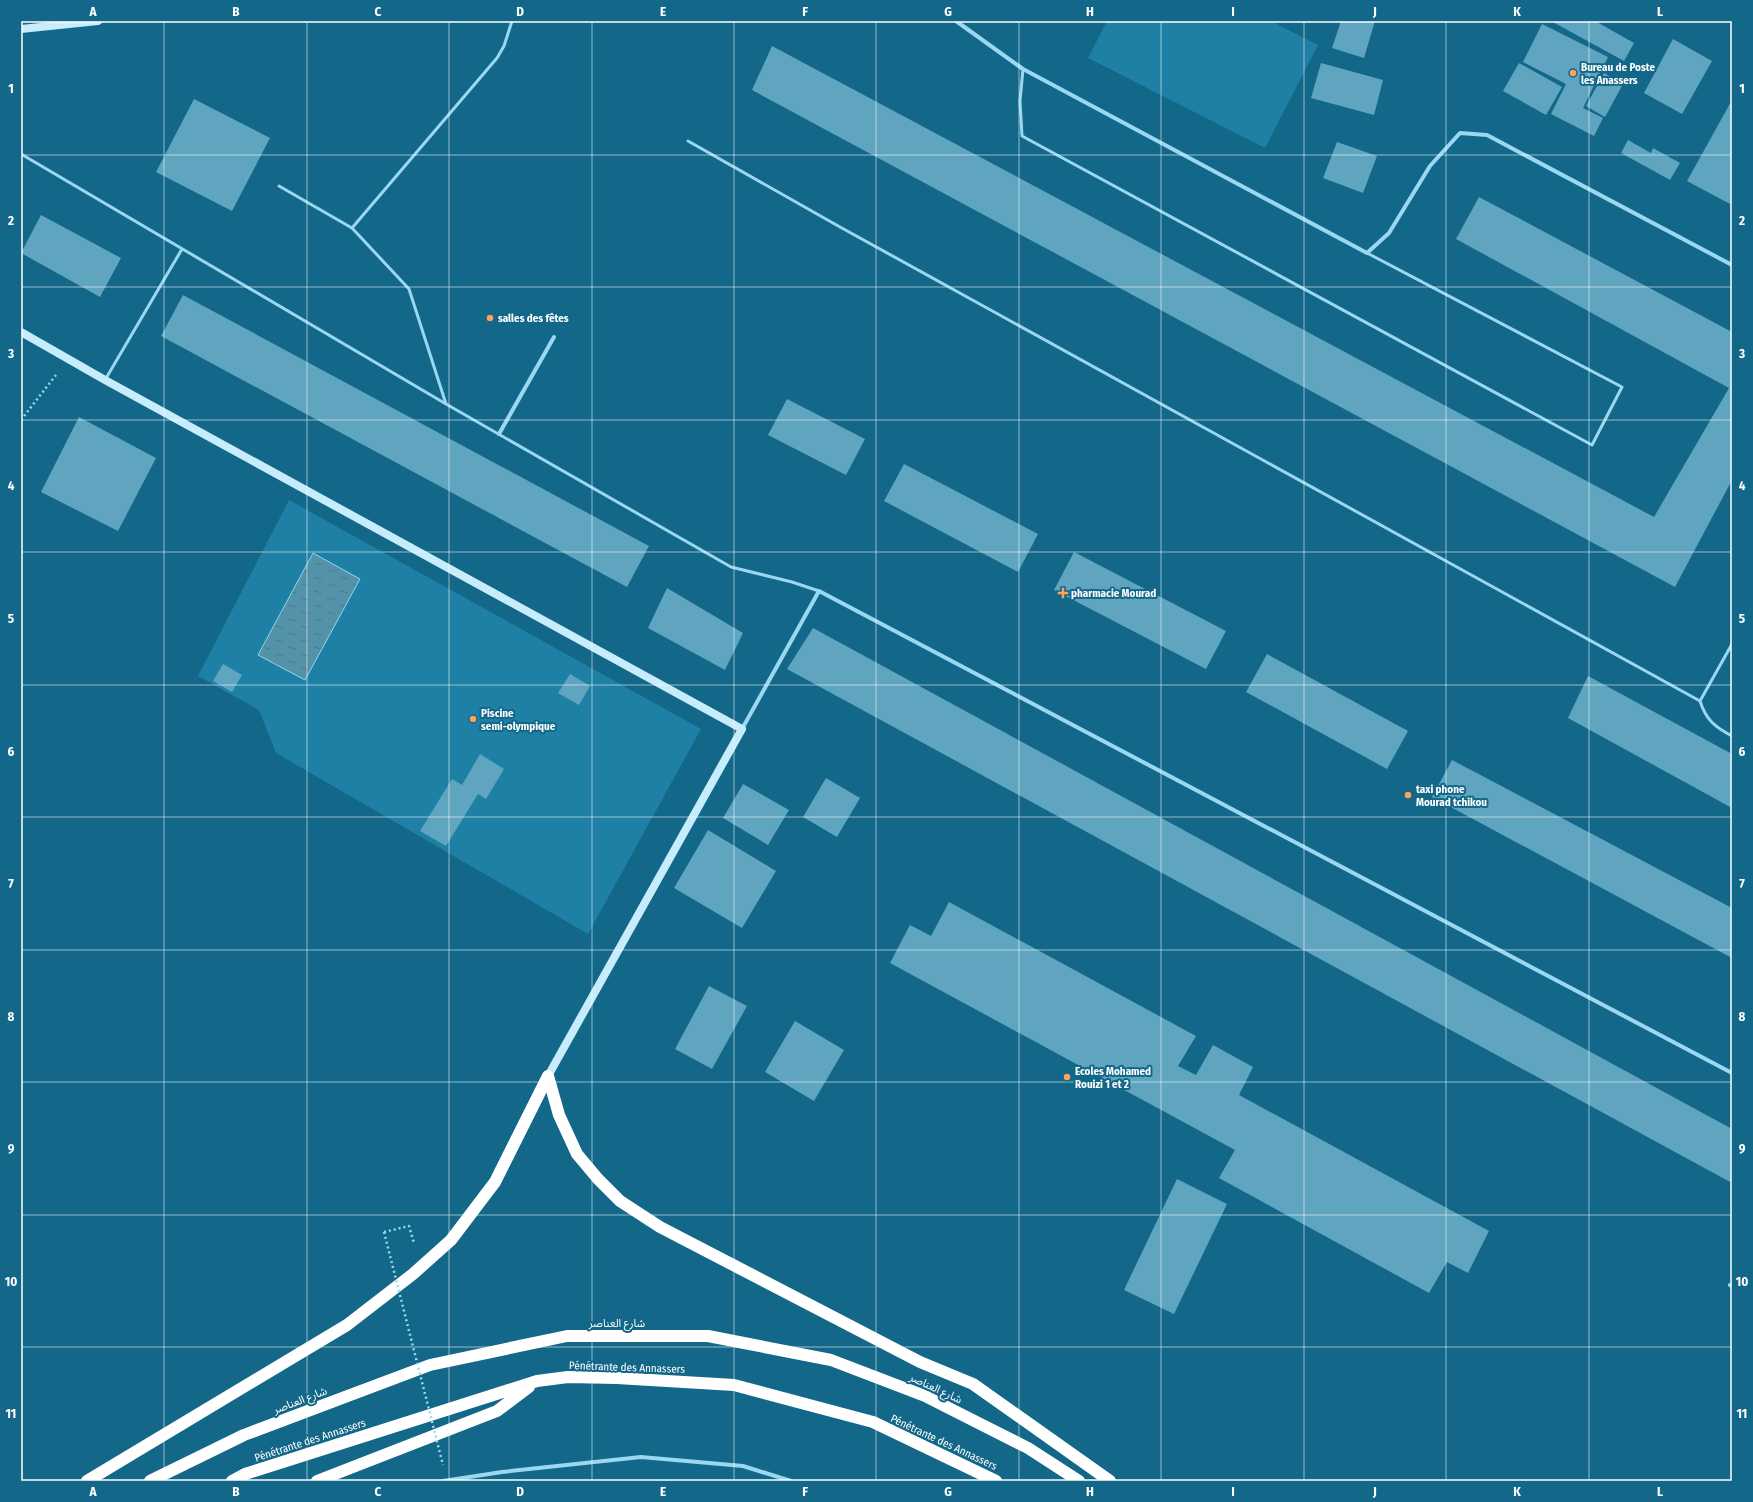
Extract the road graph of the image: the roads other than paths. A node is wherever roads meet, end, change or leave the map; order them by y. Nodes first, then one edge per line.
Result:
1 (98, 21) edge
2 (512, 21) edge
3 (956, 21) edge
4 (21, 29) edge
5 (1023, 69) junction
6 (688, 141) dead end
7 (21, 154) edge
8 (279, 186) dead end
9 (352, 228) junction
10 (182, 249) junction
11 (1367, 252) junction
12 (1732, 264) edge
13 (21, 332) edge
14 (554, 337) dead end
15 (105, 380) junction
16 (446, 404) junction
17 (499, 434) junction
18 (819, 591) junction
19 (1732, 644) edge
20 (1700, 701) junction
21 (742, 729) junction
22 (1732, 736) edge
23 (1732, 1074) edge
24 (548, 1076) junction
25 (537, 1381) junction
26 (87, 1481) edge
27 (150, 1481) edge
28 (232, 1481) edge
29 (318, 1481) edge
30 (443, 1481) edge
31 (791, 1481) edge
32 (996, 1481) edge
33 (1079, 1481) edge
34 (1110, 1481) edge

1 - 4 street
2 - 9 lane
3 - 5 street
5 - 11 street
5 - 11 lane
6 - 20 lane
7 - 10 lane
8 - 9 lane
9 - 16 lane
10 - 15 lane
10 - 16 lane
11 - 12 street
13 - 15 street
14 - 17 street
15 - 21 street
16 - 17 lane
17 - 18 lane
18 - 21 street
18 - 23 street
19 - 20 lane
20 - 22 lane
21 - 24 street
24 - 26 highway
24 - 34 highway
25 - 28 highway, Pénétrante des Annassers
25 - 29 highway
25 - 32 highway, Pénétrante des Annassers
27 - 33 highway, شارع العناصر
30 - 31 street

